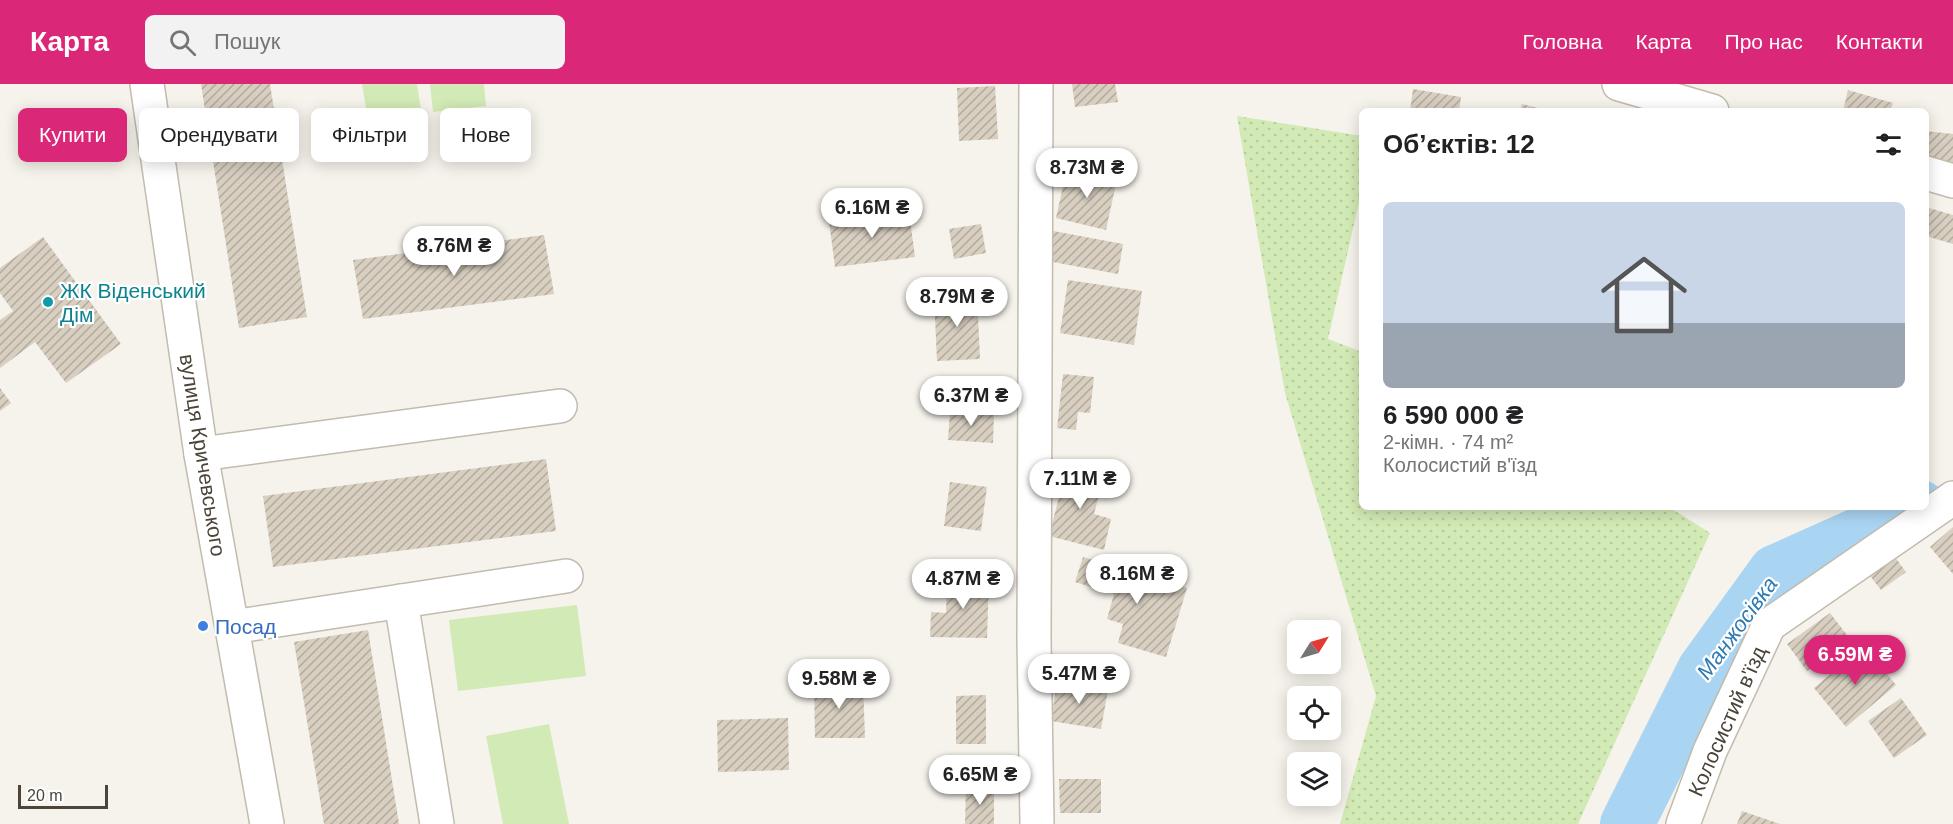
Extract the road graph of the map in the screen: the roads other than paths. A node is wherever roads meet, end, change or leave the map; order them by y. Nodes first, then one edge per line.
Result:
1 (147, 84) edge
2 (1036, 84) edge
3 (1619, 84) edge
4 (1702, 108) edge
5 (1929, 174) edge
6 (1953, 181) edge
7 (560, 406) dead end
8 (201, 454) junction
9 (1953, 498) edge
10 (566, 576) dead end
11 (401, 601) junction
12 (232, 627) junction
13 (267, 824) edge
14 (437, 824) edge
15 (1037, 824) edge
16 (1683, 824) edge

1 - 8 street, вулиця Кричевського
2 - 15 street
3 - 4 street
5 - 6 street
7 - 8 street
8 - 12 street, вулиця Кричевського
9 - 16 street, Колосистий в'їзд
10 - 11 street
11 - 12 street
11 - 14 street
12 - 13 street, вулиця Кричевського

